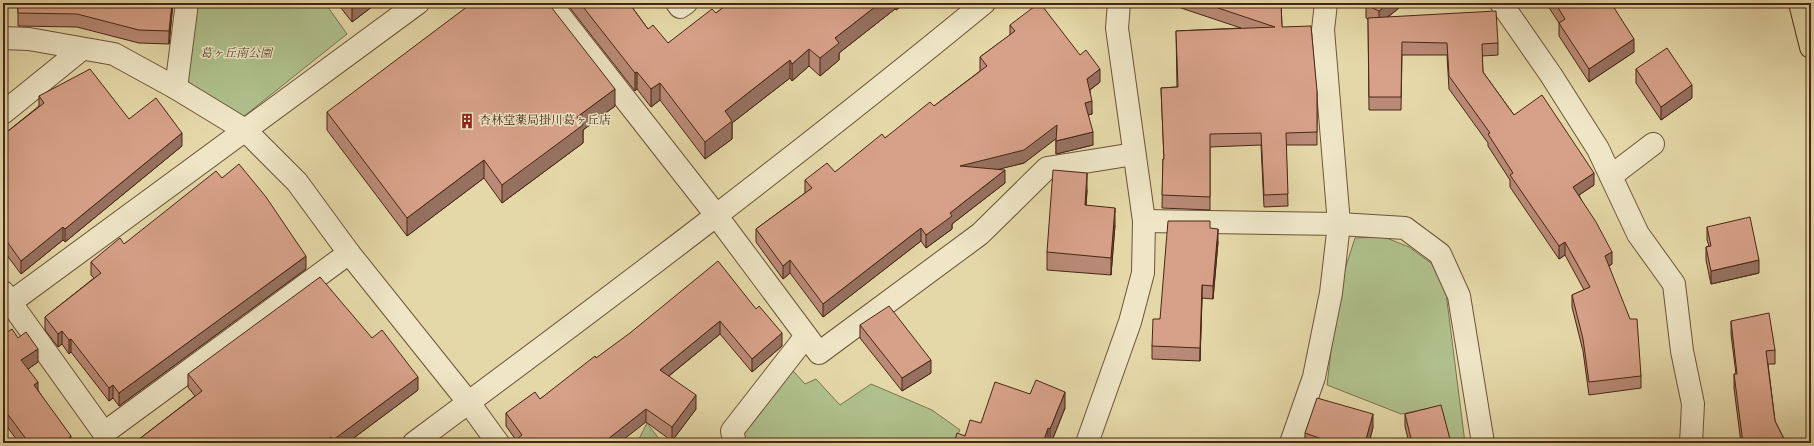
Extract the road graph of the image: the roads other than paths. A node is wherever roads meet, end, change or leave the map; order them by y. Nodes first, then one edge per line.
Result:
1 (187, 3) edge
2 (418, 3) edge
3 (550, 3) edge
4 (677, 3) edge
5 (686, 3) edge
6 (984, 3) edge
7 (1119, 3) edge
8 (1326, 3) edge
9 (1501, 3) edge
10 (1800, 3) edge
11 (3, 38) edge
12 (1811, 47) edge
13 (82, 49) junction
14 (176, 88) junction
15 (3, 113) edge
16 (245, 130) junction
17 (1653, 144) dead end
18 (1134, 154) junction
19 (1611, 176) junction
20 (716, 215) junction
21 (1144, 220) junction
22 (1339, 224) junction
23 (349, 253) junction
24 (6, 301) edge
25 (806, 336) junction
26 (469, 403) junction
27 (414, 443) edge
28 (498, 443) edge
29 (735, 443) edge
30 (1087, 443) edge
31 (1291, 443) edge
32 (1483, 443) edge
33 (1691, 443) edge

1 - 14 street
2 - 16 street
3 - 20 street
4 - 5 street
6 - 20 street
7 - 18 street
8 - 22 street
9 - 19 street
10 - 12 highway
11 - 13 street
13 - 14 street
13 - 15 street
14 - 16 street
16 - 23 street
16 - 24 street
17 - 19 street
18 - 21 street
18 - 25 street
19 - 33 street
20 - 25 street
20 - 26 street
21 - 22 street
21 - 30 street
22 - 31 street
22 - 32 street
23 - 24 street
23 - 26 street
25 - 29 street
26 - 27 street
26 - 28 street

